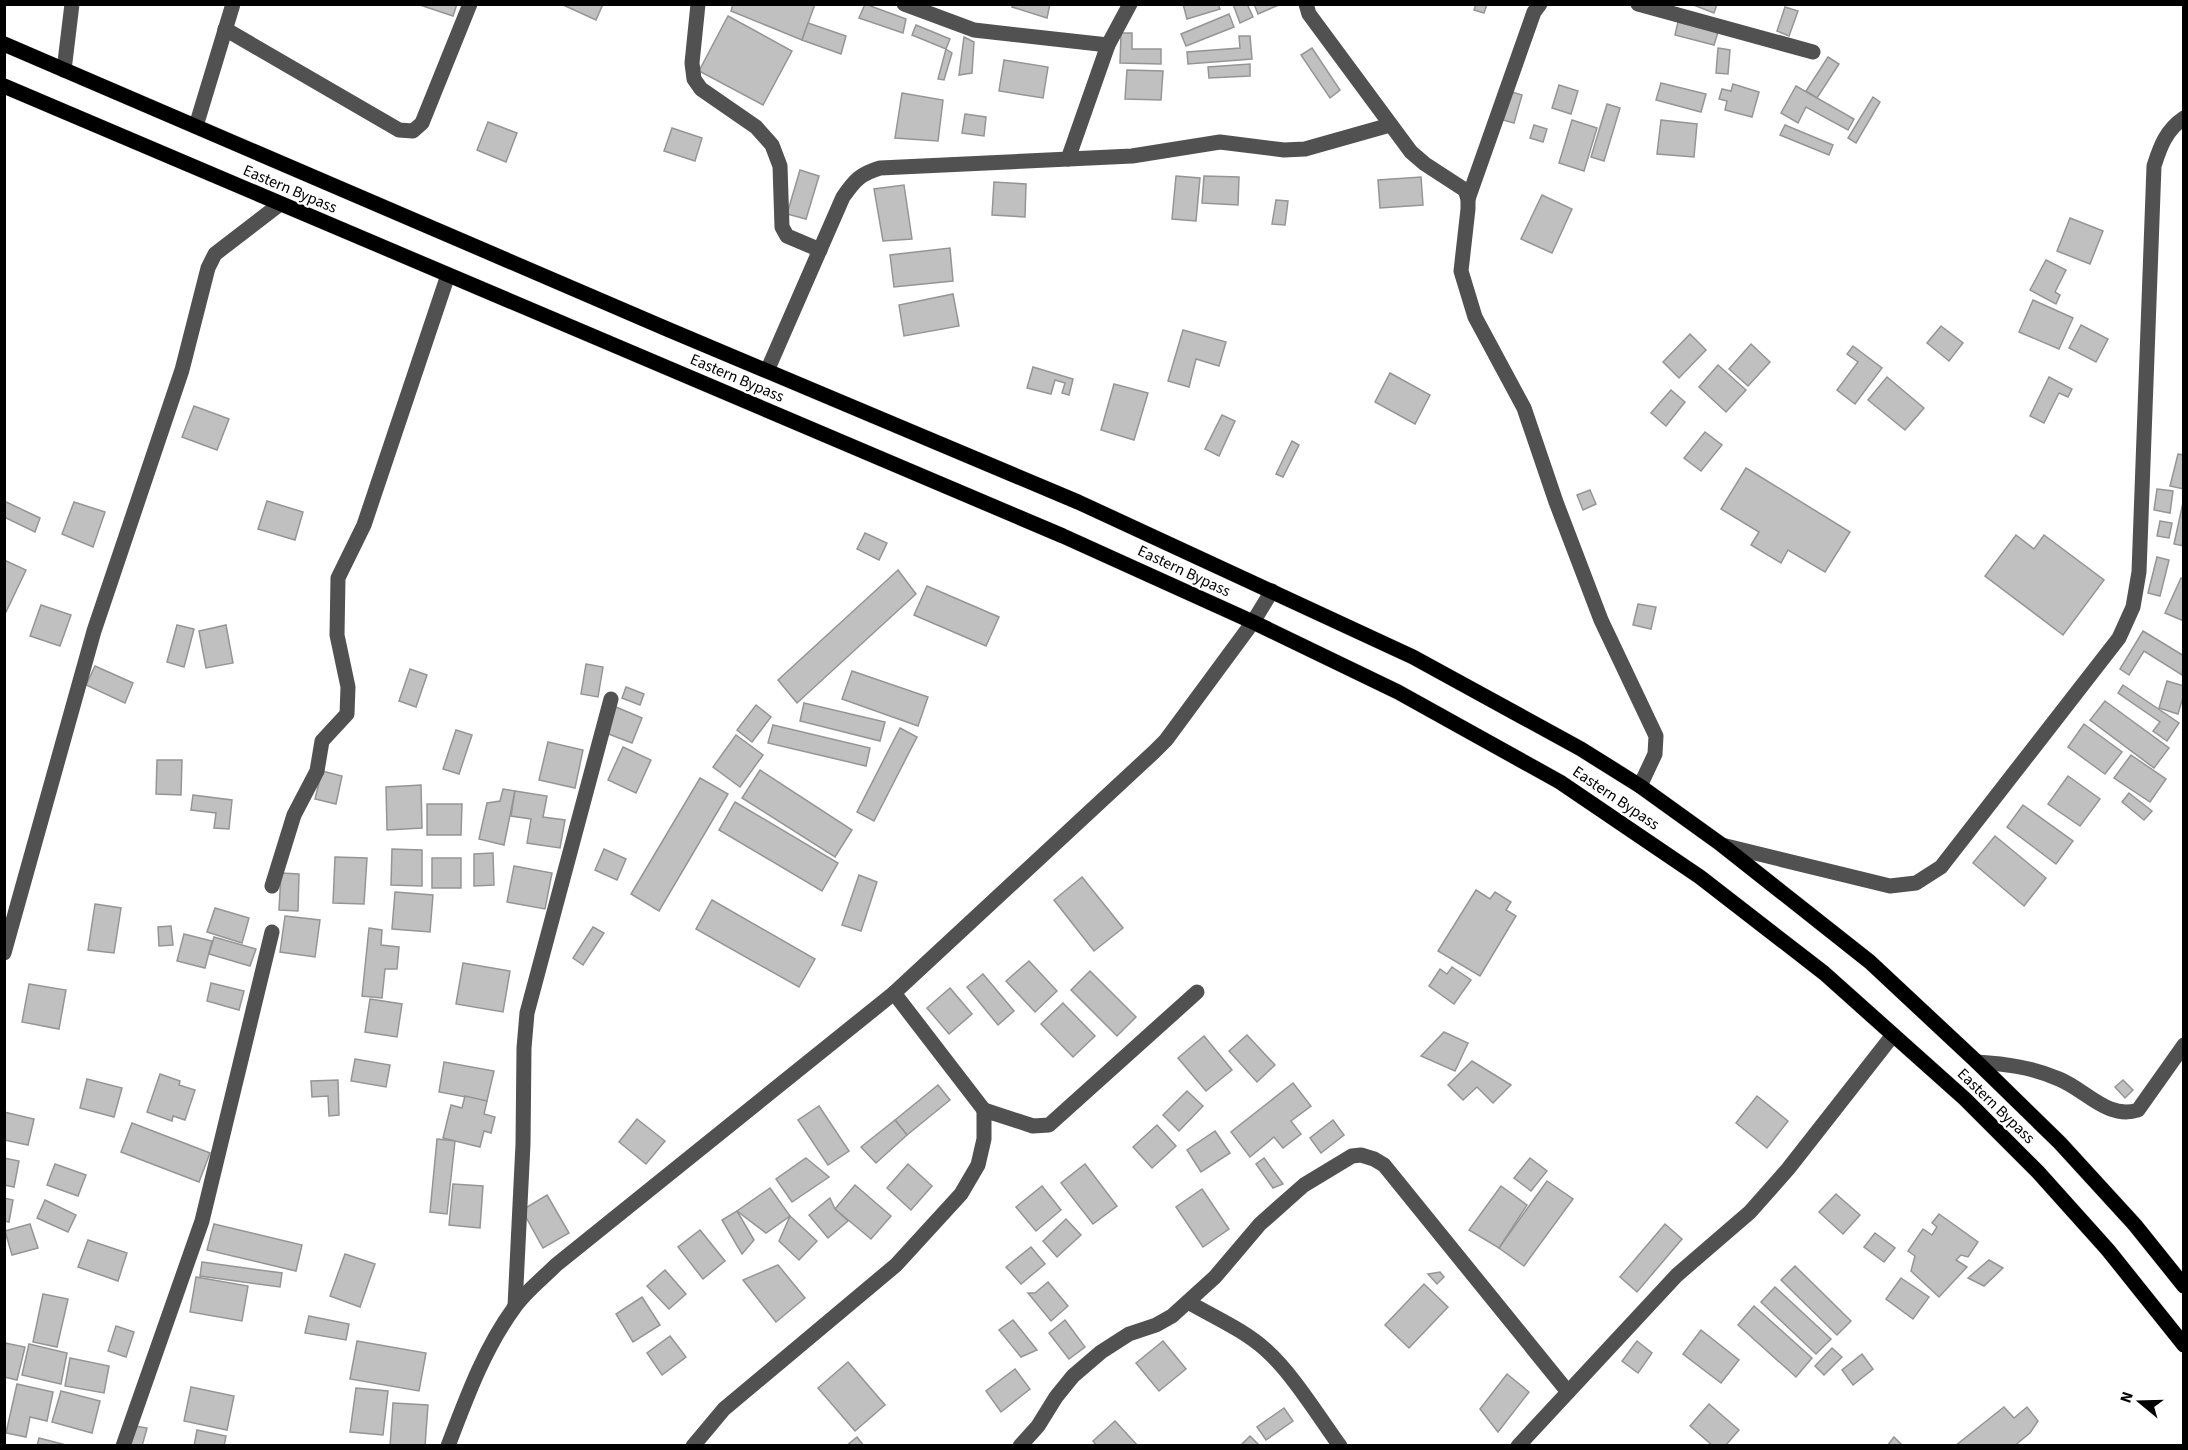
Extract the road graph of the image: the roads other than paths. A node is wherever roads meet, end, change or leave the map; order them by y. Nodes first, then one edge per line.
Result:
1 (72, 4) edge
2 (234, 4) edge
3 (470, 4) edge
4 (698, 4) edge
5 (904, 4) edge
6 (1130, 4) edge
7 (1306, 4) edge
8 (1540, 4) edge
9 (1638, 4) edge
10 (225, 29) junction
11 (4, 44) edge
12 (1108, 45) junction
13 (1813, 52) dead end
14 (64, 70) junction
15 (4, 86) edge
16 (2184, 118) edge
17 (1390, 125) junction
18 (196, 126) junction
19 (1068, 159) junction
20 (1468, 199) junction
21 (280, 204) junction
22 (820, 250) junction
23 (448, 275) junction
24 (767, 370) junction
25 (1272, 591) junction
26 (1253, 622) junction
27 (611, 699) dead end
28 (1640, 786) junction
29 (1722, 845) junction
30 (272, 886) dead end
31 (272, 932) dead end
32 (4, 953) edge
33 (1197, 992) dead end
34 (894, 993) junction
35 (1893, 1035) junction
36 (2184, 1045) edge
37 (1977, 1062) junction
38 (984, 1110) junction
39 (2184, 1286) edge
40 (1188, 1302) junction
41 (515, 1306) junction
42 (2184, 1345) edge
43 (1568, 1392) junction
44 (123, 1446) edge
45 (448, 1446) edge
46 (693, 1446) edge
47 (1020, 1446) edge
48 (1340, 1446) edge
49 (1518, 1446) edge

1 - 14 street
2 - 10 street
3 - 10 street
4 - 22 street
5 - 12 street
6 - 12 street
7 - 17 street
8 - 20 street
9 - 13 street
10 - 18 street
11 - 14 main road, Eastern Bypass
12 - 19 street
14 - 18 main road, Eastern Bypass
15 - 21 main road, Eastern Bypass
16 - 29 street
17 - 19 street
17 - 20 street
18 - 24 main road, Eastern Bypass
19 - 22 street
20 - 28 street
21 - 23 main road, Eastern Bypass
21 - 32 street
22 - 24 street
23 - 26 main road, Eastern Bypass
23 - 30 street
24 - 25 main road, Eastern Bypass
25 - 26 street
25 - 28 main road, Eastern Bypass
26 - 34 street
26 - 35 main road, Eastern Bypass
27 - 41 street
28 - 29 main road, Eastern Bypass
29 - 37 main road, Eastern Bypass
31 - 44 street
33 - 38 street
34 - 38 street
34 - 41 street
35 - 42 main road, Eastern Bypass
35 - 43 street
36 - 37 street
37 - 39 main road, Eastern Bypass
38 - 46 street
40 - 43 street
40 - 47 street
40 - 48 street
41 - 45 street
43 - 49 street

